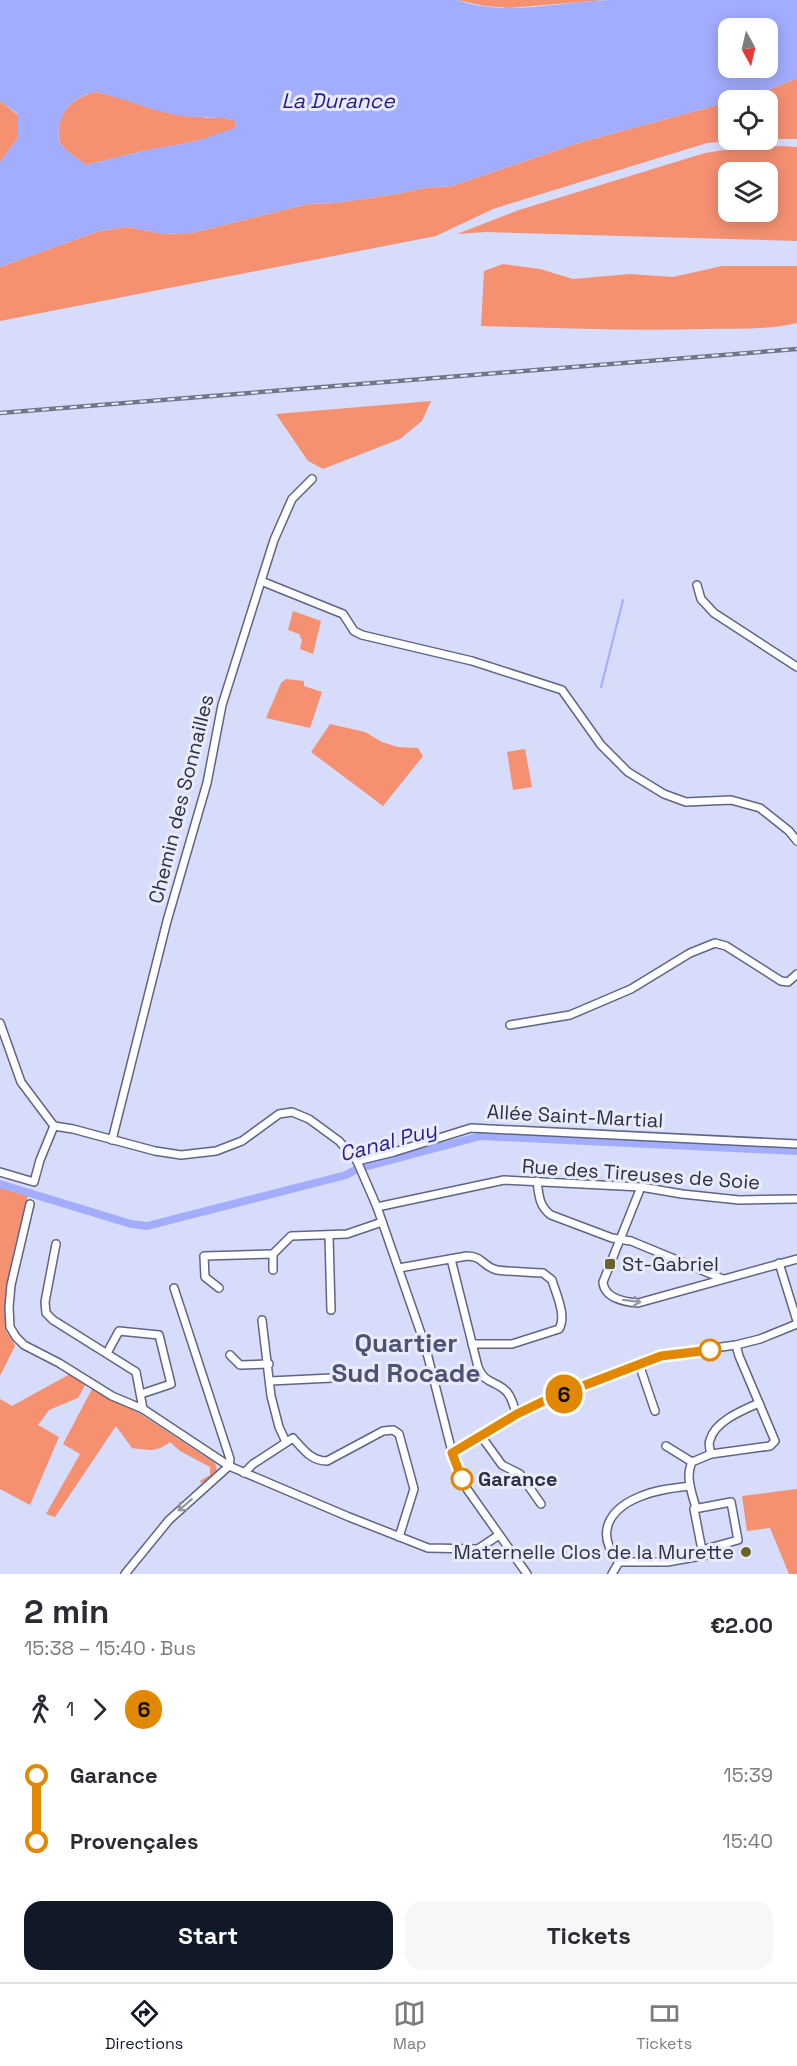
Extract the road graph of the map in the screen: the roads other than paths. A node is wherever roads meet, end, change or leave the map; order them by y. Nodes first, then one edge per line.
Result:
1 (312, 479) dead end
2 (261, 581) junction
3 (697, 585) dead end
4 (797, 667) edge
5 (797, 841) edge
6 (797, 974) edge
7 (0, 1023) edge
8 (510, 1025) dead end
9 (54, 1126) junction
10 (112, 1140) junction
11 (797, 1144) edge
12 (358, 1163) junction
13 (0, 1172) edge
14 (537, 1181) junction
15 (641, 1187) junction
16 (797, 1199) edge
17 (30, 1204) dead end
18 (377, 1207) junction
19 (382, 1222) junction
20 (329, 1236) junction
21 (621, 1240) junction
22 (56, 1244) dead end
23 (273, 1254) junction
24 (451, 1259) junction
25 (797, 1259) edge
26 (780, 1263) junction
27 (399, 1268) junction
28 (273, 1270) dead end
29 (723, 1279) junction
30 (174, 1288) dead end
31 (219, 1288) dead end
32 (330, 1310) dead end
33 (262, 1320) dead end
34 (797, 1323) edge
35 (472, 1344) junction
36 (736, 1345) junction
37 (107, 1353) junction
38 (230, 1355) dead end
39 (268, 1364) junction
40 (639, 1364) junction
41 (332, 1377) dead end
42 (270, 1381) junction
43 (141, 1394) junction
44 (759, 1403) junction
45 (143, 1409) junction
46 (655, 1411) dead end
47 (517, 1414) junction
48 (482, 1436) junction
49 (286, 1442) junction
50 (666, 1446) dead end
51 (452, 1453) junction
52 (711, 1454) junction
53 (692, 1462) junction
54 (229, 1466) junction
55 (244, 1473) junction
56 (690, 1486) junction
57 (541, 1504) dead end
58 (696, 1508) junction
59 (499, 1535) junction
60 (399, 1537) junction
61 (709, 1548) junction
62 (619, 1562) junction
63 (124, 1574) edge
64 (527, 1574) edge
65 (612, 1574) edge

1 - 2 street, Chemin des Sonnailles
2 - 5 street
2 - 10 street, Chemin des Sonnailles
3 - 4 street
6 - 8 street
7 - 9 street
9 - 10 street
9 - 13 street
10 - 12 street
11 - 12 street, Allée Saint-Martial
12 - 18 street
14 - 15 street, Rue des Tireuses de Soie
14 - 18 street, Rue des Tireuses de Soie
14 - 21 street
15 - 16 street, Rue des Tireuses de Soie
15 - 21 street
17 - 45 street
18 - 19 street
19 - 20 street
19 - 27 street
20 - 23 street
20 - 32 street
21 - 29 street
21 -> 29 street
22 - 37 street
23 - 28 street
23 - 31 street
24 - 27 street
24 - 35 street
24 - 35 street
25 - 26 street
26 - 29 street
26 - 34 street
27 - 51 street
30 - 54 street
33 - 39 street
34 - 36 street
35 - 47 street
36 - 40 street
36 - 44 street
37 - 43 street
37 - 43 street
38 - 39 street
39 - 42 street
40 - 46 street
40 - 47 street
41 - 42 street
42 - 49 street
43 - 45 street
44 - 52 street
44 - 52 street
45 - 54 street
47 - 48 street
48 - 51 street
48 - 57 street
49 - 55 street
49 - 60 street
50 - 53 street
51 - 59 street
52 - 53 street
53 - 56 street
54 - 55 street
54 -> 63 street
55 - 60 street
56 - 58 street
56 - 62 street
58 - 61 street
58 - 61 street
59 - 60 street
59 - 64 street
61 - 62 street
62 - 65 street

